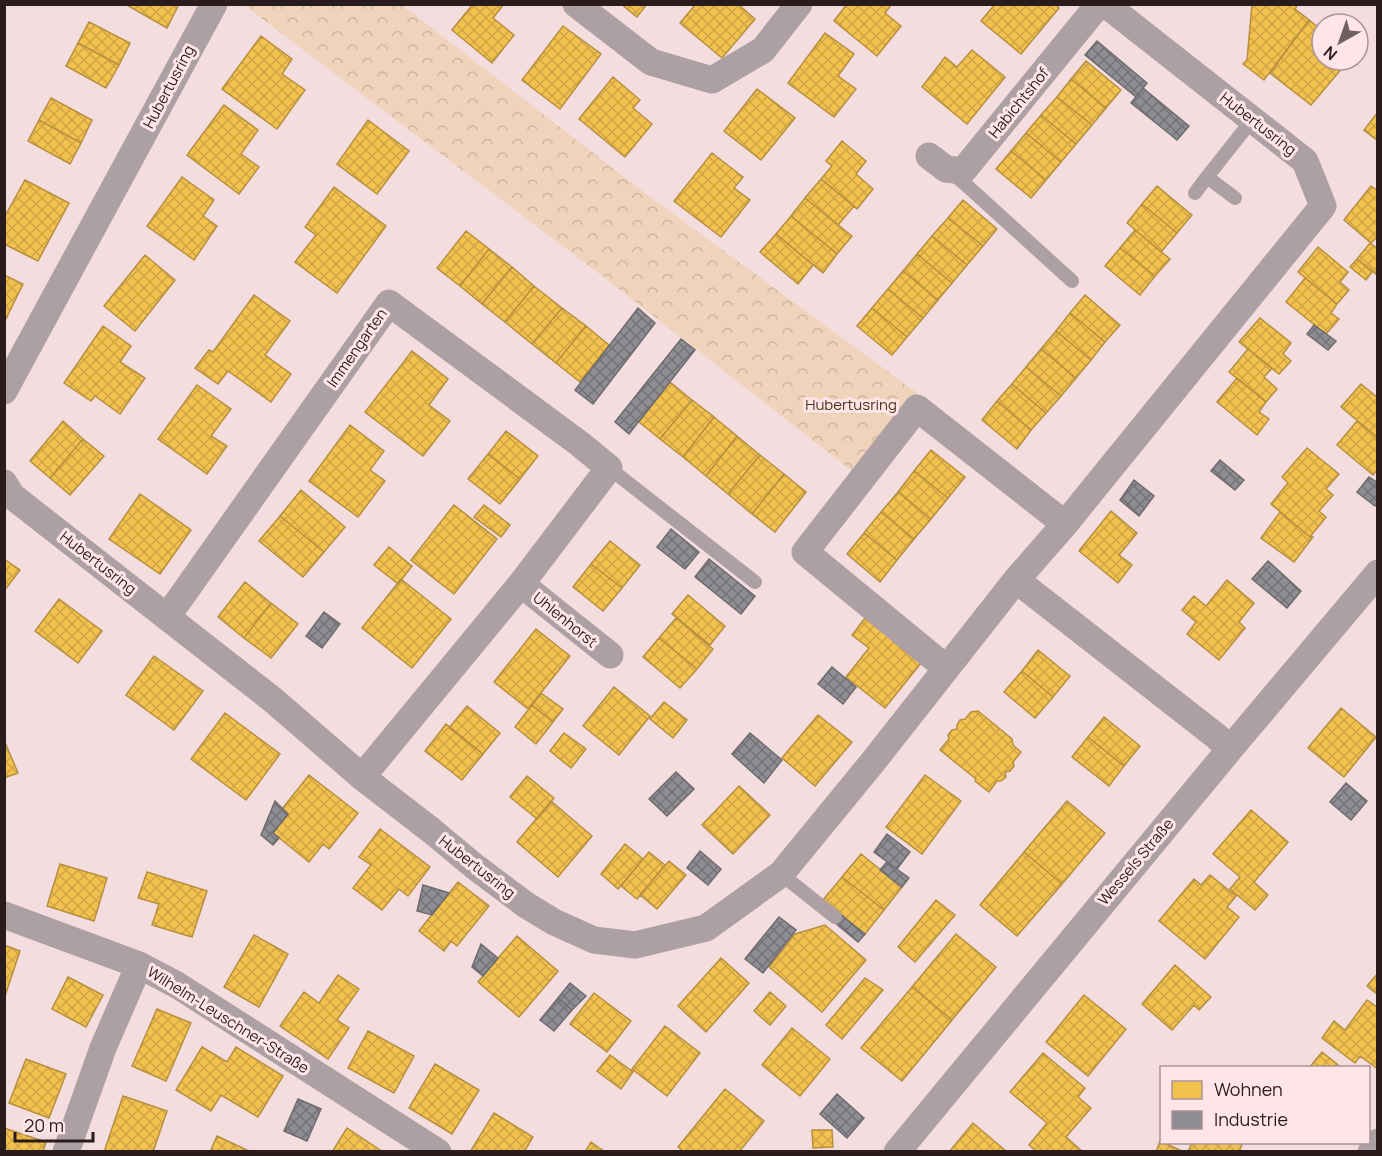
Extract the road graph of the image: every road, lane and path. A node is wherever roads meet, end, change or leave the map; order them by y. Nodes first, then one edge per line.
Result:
1 (214, 4) edge
2 (576, 4) edge
3 (799, 4) edge
4 (1099, 4) edge
5 (1105, 4) edge
6 (1252, 120) junction
7 (937, 162) joint
8 (1207, 177) junction
9 (1195, 193) dead end
10 (1235, 198) dead end
11 (1072, 281) dead end
12 (4, 391) edge
13 (609, 468) junction
14 (4, 483) edge
15 (1065, 524) junction
16 (1377, 573) edge
17 (1016, 580) junction
18 (755, 582) dead end
19 (521, 584) junction
20 (167, 617) junction
21 (610, 655) dead end
22 (946, 668) junction
23 (1230, 749) junction
24 (362, 777) junction
25 (782, 874) junction
26 (4, 915) edge
27 (835, 917) dead end
28 (139, 965) junction
29 (1377, 1142) edge
30 (66, 1152) edge
31 (438, 1152) edge
32 (897, 1152) edge
33 (1371, 1152) edge

1 - 12 street, Hubertusring
2 - 3 street
4 - 7 street, Habichtshof
5 - 6 street, Hubertusring
6 - 8 lane
6 - 15 street, Hubertusring
7 - 11 lane
8 - 9 lane
8 - 10 lane
13 - 18 lane, Immengarten
13 - 19 street
13 - 20 street, Immengarten
14 - 20 street, Hubertusring
15 - 17 street, Hubertusring
15 - 22 street
16 - 23 street, Wessels Straße
17 - 22 street, Hubertusring
17 - 23 street
19 - 21 street, Uhlenhorst
19 - 24 street
20 - 24 street, Hubertusring
22 - 25 street, Hubertusring
23 - 32 street, Wessels Straße
24 - 25 street, Hubertusring
25 - 27 lane
26 - 28 street, Wilhelm-Leuschner-Straße
28 - 30 street
28 - 31 street, Wilhelm-Leuschner-Straße
29 - 33 street

